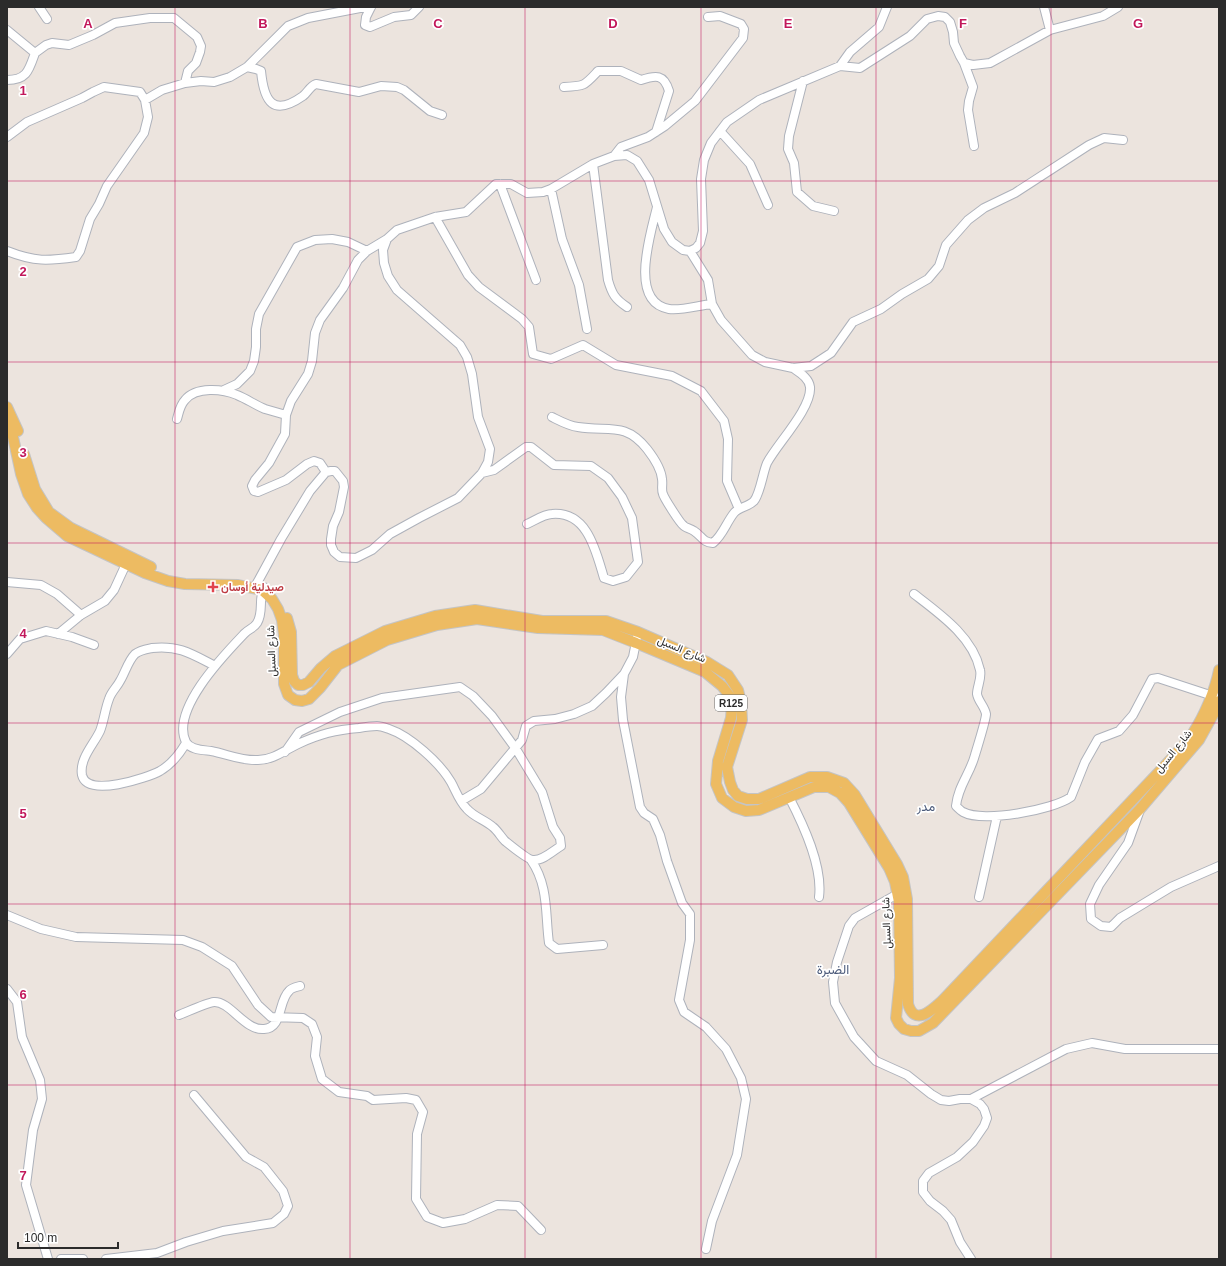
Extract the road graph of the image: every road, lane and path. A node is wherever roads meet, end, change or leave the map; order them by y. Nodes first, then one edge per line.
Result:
1 (38, 7) edge
2 (371, 7) edge
3 (419, 7) edge
4 (887, 7) edge
5 (1044, 7) edge
6 (1118, 7) edge
7 (708, 17) dead end
8 (47, 19) dead end
9 (7, 30) edge
10 (1050, 30) junction
11 (35, 53) junction
12 (964, 63) junction
13 (840, 66) junction
14 (247, 67) junction
15 (7, 80) edge
16 (803, 81) junction
17 (185, 83) junction
18 (564, 87) dead end
19 (145, 100) junction
20 (442, 115) dead end
21 (720, 131) junction
22 (656, 132) junction
23 (7, 137) edge
24 (1123, 140) dead end
25 (974, 146) dead end
26 (614, 156) junction
27 (593, 164) junction
28 (500, 184) junction
29 (551, 189) junction
30 (768, 205) dead end
31 (657, 206) junction
32 (834, 210) dead end
33 (435, 217) junction
34 (387, 239) junction
35 (367, 250) junction
36 (7, 251) edge
37 (690, 251) junction
38 (536, 280) dead end
39 (712, 304) junction
40 (627, 308) dead end
41 (587, 329) dead end
42 (793, 368) junction
43 (224, 390) junction
44 (7, 406) edge
45 (286, 415) junction
46 (552, 417) dead end
47 (177, 419) dead end
48 (7, 422) edge
49 (326, 472) junction
50 (482, 473) junction
51 (739, 508) junction
52 (527, 524) dead end
53 (126, 564) junction
54 (7, 582) edge
55 (261, 586) junction
56 (914, 594) dead end
57 (81, 615) junction
58 (638, 632) junction
59 (58, 634) junction
60 (636, 643) junction
61 (94, 646) dead end
62 (7, 654) edge
63 (215, 666) junction
64 (1219, 670) edge
65 (624, 674) junction
66 (1217, 698) edge
67 (186, 743) junction
68 (516, 749) junction
69 (285, 752) junction
70 (789, 797) junction
71 (461, 801) junction
72 (1140, 809) junction
73 (997, 816) junction
74 (531, 860) junction
75 (1219, 866) edge
76 (901, 892) junction
77 (819, 897) dead end
78 (979, 897) dead end
79 (7, 915) edge
80 (603, 945) dead end
81 (300, 986) dead end
82 (7, 989) edge
83 (179, 1015) dead end
84 (278, 1017) junction
85 (1219, 1049) edge
86 (194, 1095) dead end
87 (972, 1099) junction
88 (541, 1230) dead end
89 (706, 1249) dead end
90 (48, 1259) edge
91 (61, 1259) edge
92 (83, 1259) edge
93 (106, 1259) edge
94 (971, 1259) edge

1 - 8 street
2 - 3 street
2 - 14 street
4 - 13 street
5 - 10 street
6 - 10 street
7 - 22 street
9 - 11 street
10 - 12 street
11 - 15 street
11 - 17 street
12 - 13 street
12 - 25 street
13 - 16 street
14 - 17 street
14 - 20 street
16 - 21 street
16 - 32 street
17 - 19 street
18 - 22 street
19 - 23 street
19 - 36 street
21 - 30 street
21 - 37 street
22 - 26 street
24 - 42 street
26 - 27 street
26 - 31 street
27 - 29 street
27 - 40 street
28 - 29 street
28 - 33 street
28 - 38 street
29 - 41 street
31 - 37 street
31 - 39 street
33 - 34 street
33 - 51 street
34 - 35 street
34 - 50 street
35 - 43 street
35 - 45 street
37 - 39 street
39 - 42 street
42 - 51 street
43 - 45 street
43 - 47 street
44 - 55 main road
45 - 49 street
46 - 51 street
48 - 53 main road
49 - 50 street
49 - 55 street
50 - 52 street
53 - 55 main road
53 - 57 street
54 - 57 street
55 - 58 main road, شارع السبل / R125
55 - 60 main road, شارع السبل / R125
55 - 63 street
56 - 73 street
57 - 59 street
58 - 60 street
58 - 76 main road, شارع السبل / R125
59 - 61 street
59 - 62 street
60 - 65 street
60 - 70 main road, شارع السبل / R125
63 - 67 street
63 - 67 street
64 - 66 main road, شارع السبل / R125
65 - 68 street
65 - 89 street
66 - 72 main road, شارع السبل / R125
66 - 73 street
66 - 76 main road, شارع السبل / R125
67 - 69 street
68 - 69 street
68 - 71 street
68 - 74 street
69 - 71 street
70 - 76 main road, شارع السبل / R125
70 - 77 street
71 - 74 street
72 - 75 street
72 - 76 main road, شارع السبل / R125
73 - 78 street
74 - 80 street
76 - 87 street
79 - 84 street
81 - 84 street
82 - 90 street
83 - 84 street
84 - 88 street
85 - 87 street
86 - 93 street
87 - 94 street
91 - 92 street

